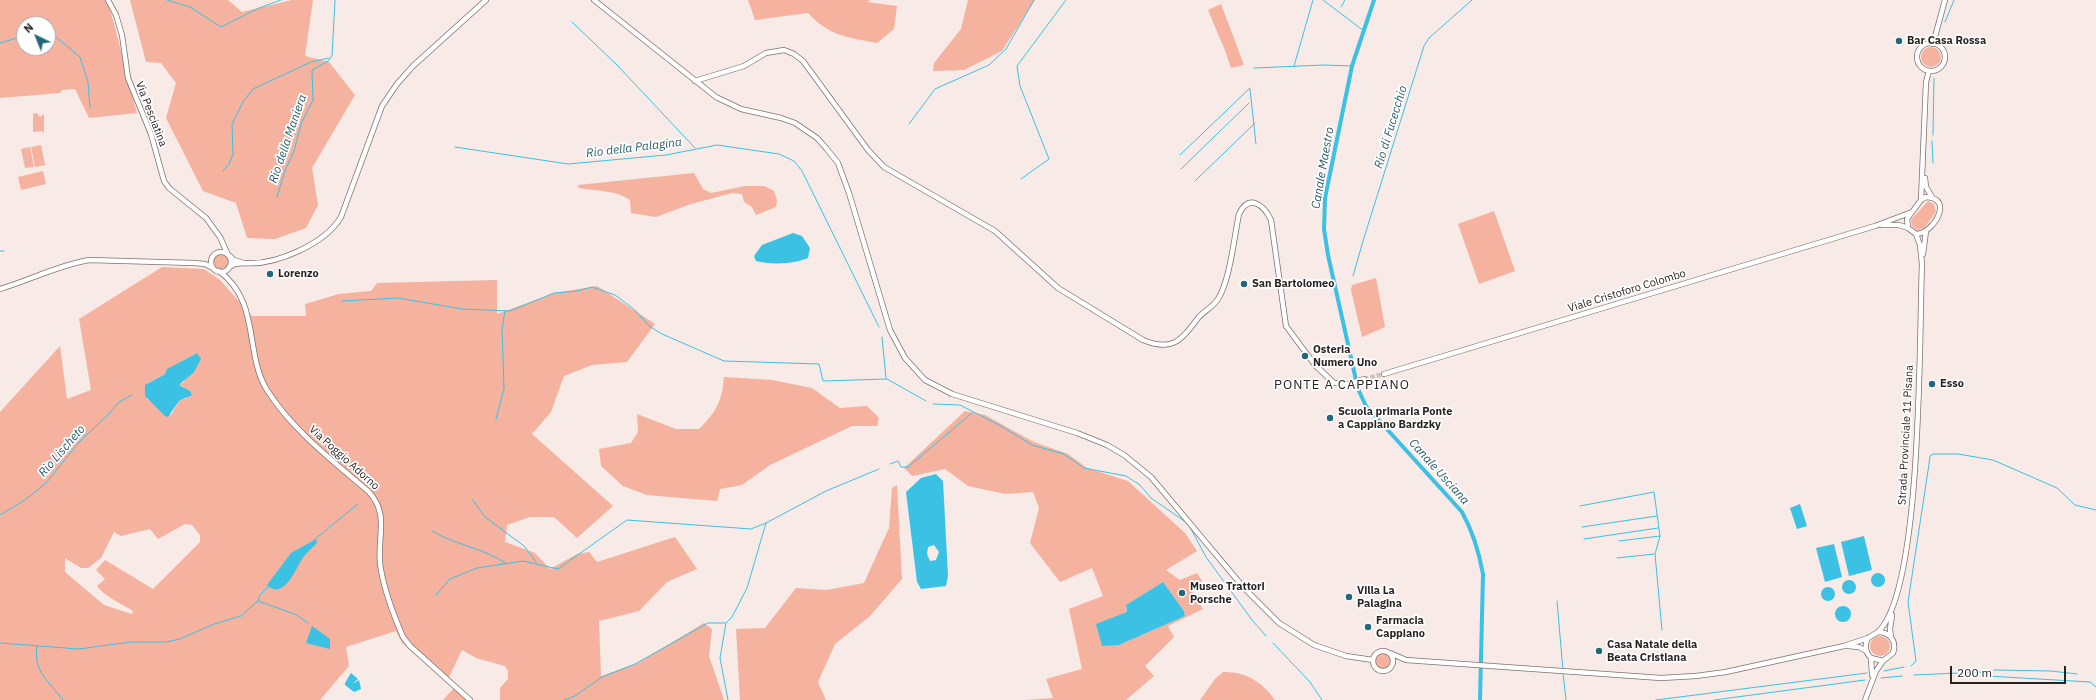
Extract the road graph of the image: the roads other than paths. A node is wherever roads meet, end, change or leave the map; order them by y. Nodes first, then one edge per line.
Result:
1 (108, 0) edge
2 (486, 0) edge
3 (594, 0) edge
4 (1945, 0) edge
5 (1932, 44) junction
6 (1929, 71) junction
7 (695, 80) junction
8 (1924, 166) junction
9 (1932, 197) junction
10 (1921, 200) junction
11 (1912, 212) junction
12 (1875, 226) junction
13 (1908, 228) junction
14 (1926, 231) junction
15 (1916, 234) junction
16 (220, 237) junction
17 (217, 252) junction
18 (229, 256) junction
19 (212, 257) junction
20 (194, 263) junction
21 (244, 263) junction
22 (1922, 264) junction
23 (213, 268) junction
24 (229, 268) junction
25 (219, 272) junction
26 (233, 286) junction
27 (0, 289) edge
28 (1384, 374) tunnel mouth
29 (1364, 379) tunnel mouth
30 (1894, 606) junction
31 (1878, 632) junction
32 (1891, 637) junction
33 (1868, 638) junction
34 (1844, 646) junction
35 (1866, 652) junction
36 (1390, 654) junction
37 (1871, 658) junction
38 (1373, 660) junction
39 (1406, 660) junction
40 (1883, 661) junction
41 (1392, 665) junction
42 (1871, 682) junction
43 (470, 700) edge
44 (1865, 700) edge

1 - 16 main road, Via Pesciatina
2 - 21 main road
3 - 7 main road
4 - 5 main road
5 - 6 main road
5 - 6 main road
6 - 8 main road
7 - 29 main road
7 - 38 main road
8 - 9 main road
8 - 10 main road
9 - 10 main road
9 - 14 main road
10 - 11 main road
11 - 12 main road, Viale Cristoforo Colombo
11 - 13 main road
12 - 13 main road, Viale Cristoforo Colombo
12 - 28 main road, Viale Cristoforo Colombo
13 - 15 main road
14 - 15 main road
14 - 22 main road, Strada Provinciale 11 Pisana
15 - 22 main road, Strada Provinciale 11 Pisana
16 - 17 main road
16 - 18 main road, Via Pesciatina
17 - 18 main road
17 - 19 main road
18 - 21 main road
18 - 24 main road
19 - 20 main road
19 - 23 main road
20 - 23 main road
20 - 27 main road
21 - 24 main road
22 - 30 main road, Strada Provinciale 11 Pisana
23 - 25 main road
24 - 25 main road
24 - 26 main road, Via Poggio Adorno
25 - 26 main road, Via Poggio Adorno
26 - 43 main road, Via Poggio Adorno
30 - 31 main road, Strada Provinciale 11 Pisana
30 - 32 main road, Strada Provinciale 11 Pisana
31 - 32 main road
31 - 33 main road
32 - 40 main road
33 - 34 main road
33 - 35 main road
34 - 35 main road
34 - 39 main road
35 - 37 main road
36 - 38 main road
36 - 39 main road
36 - 41 main road
37 - 40 main road
37 - 42 main road
38 - 41 main road
39 - 41 main road
40 - 42 main road
42 - 44 main road

